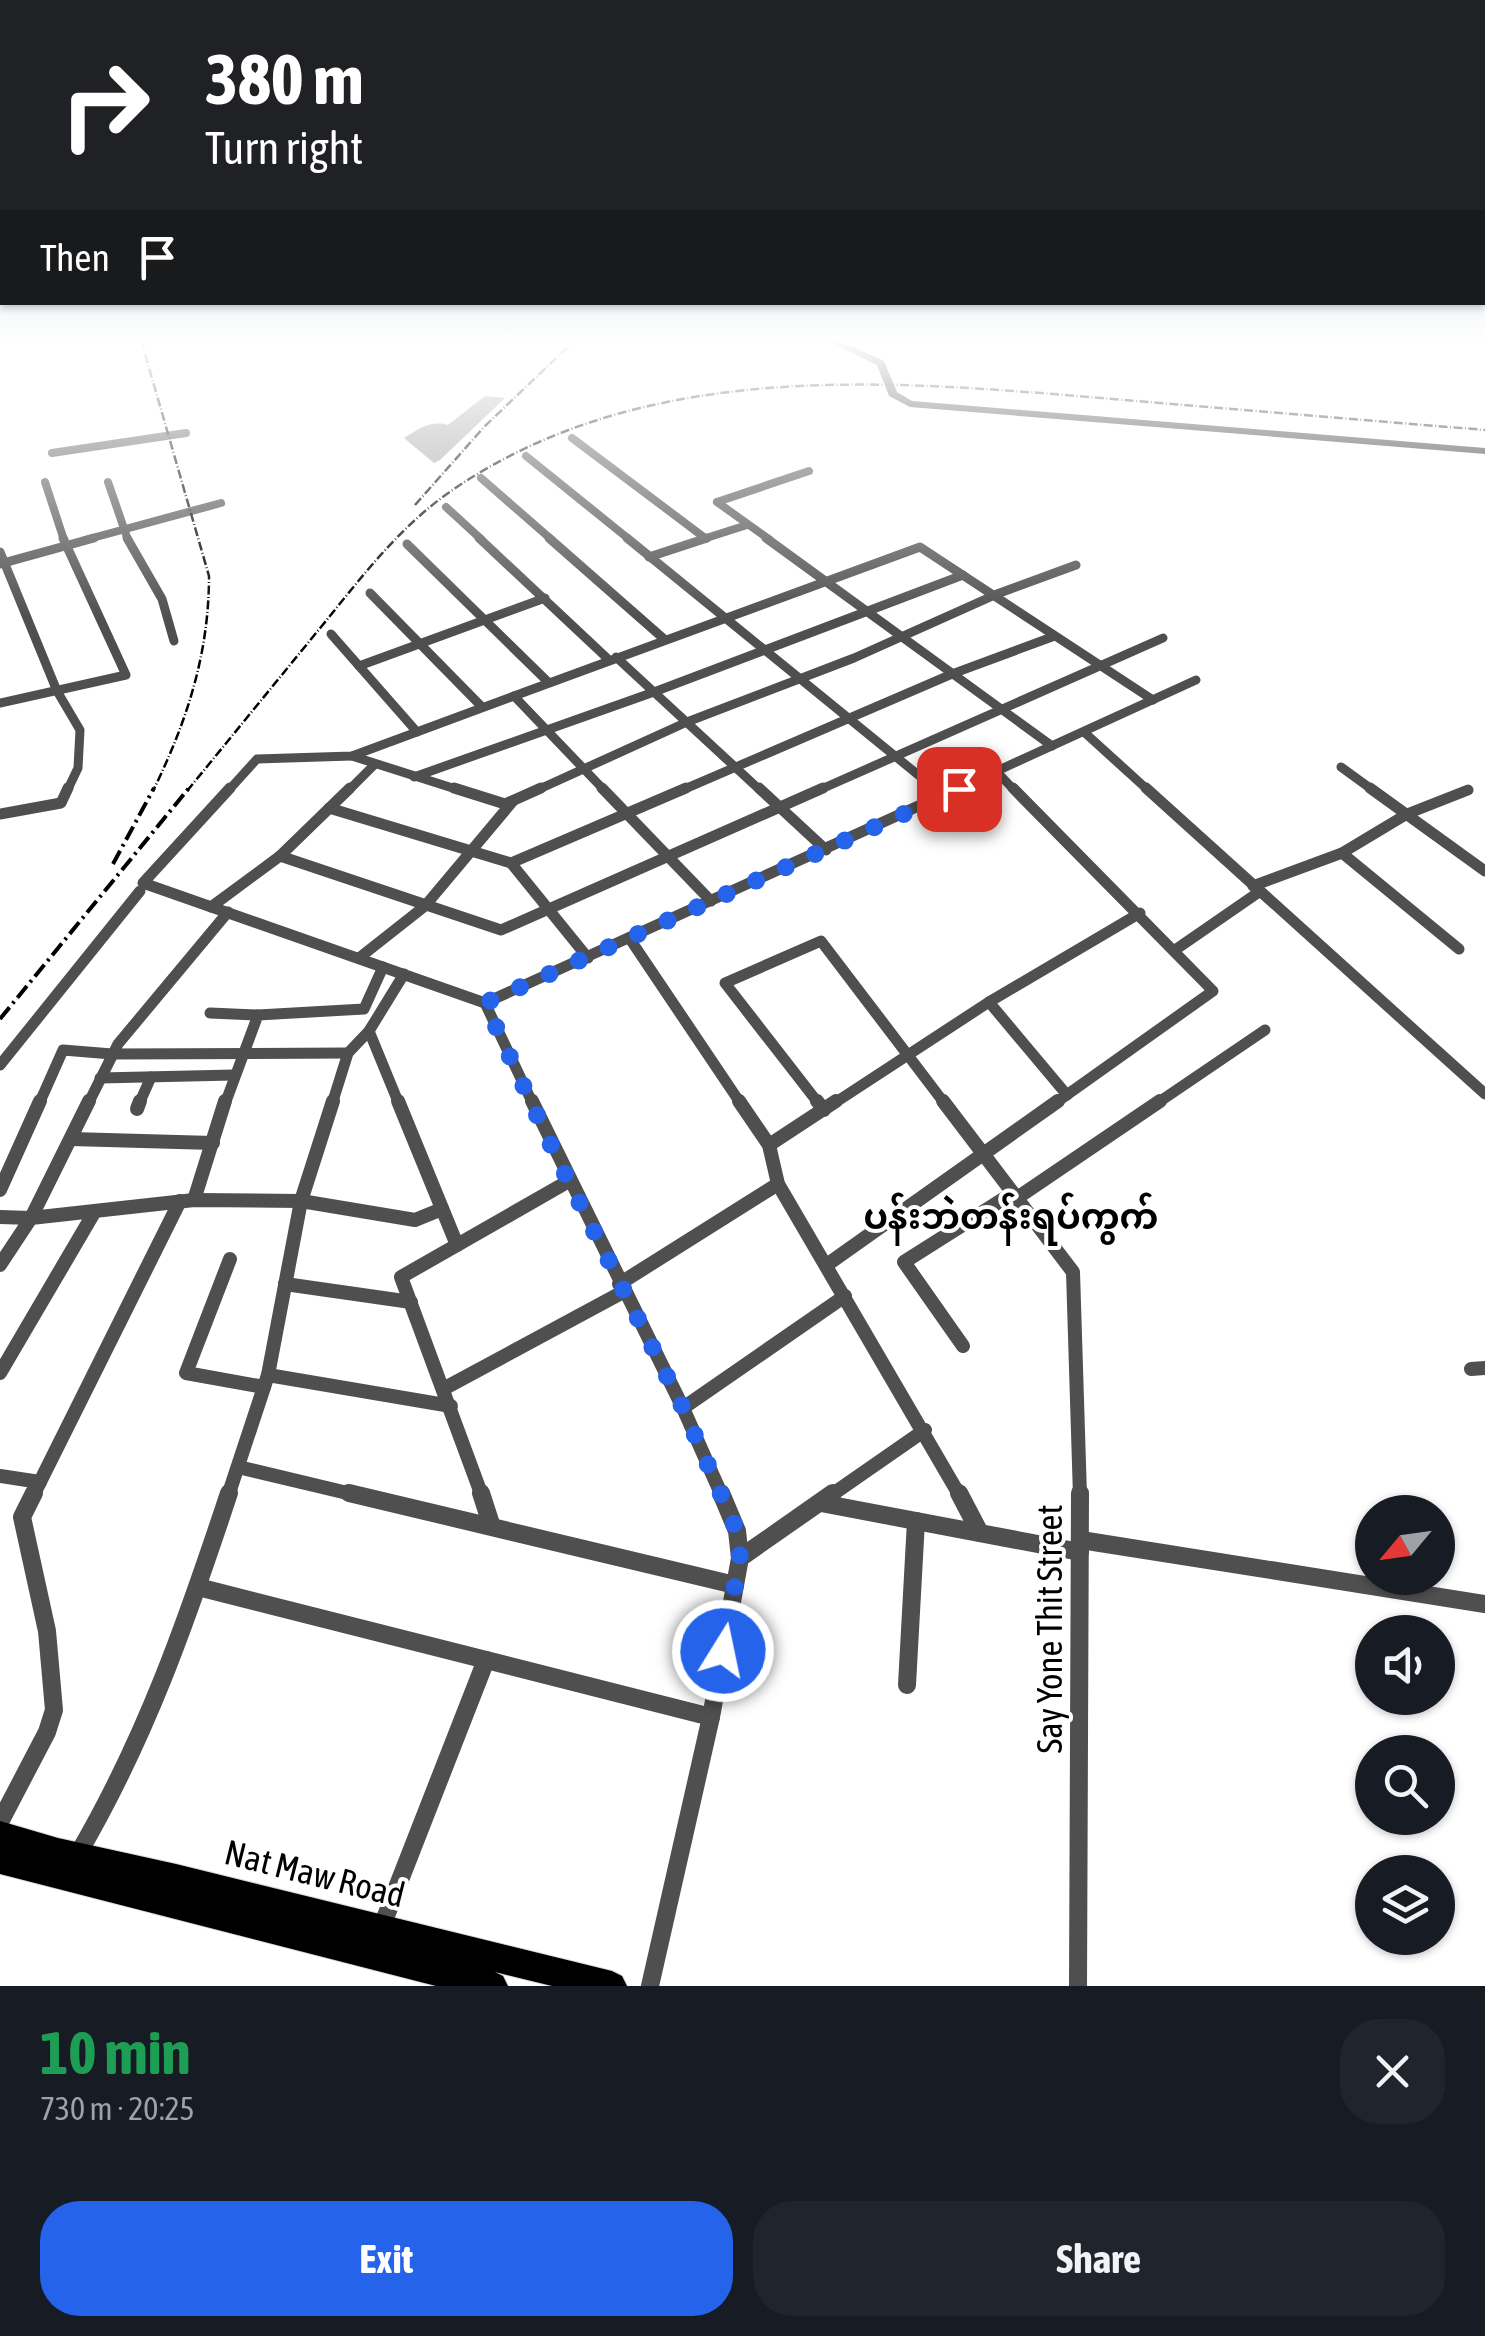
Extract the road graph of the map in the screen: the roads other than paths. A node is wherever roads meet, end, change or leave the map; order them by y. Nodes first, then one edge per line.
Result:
1 (186, 433) dead end
2 (1261, 433) edge
3 (572, 438) dead end
4 (1485, 451) edge
5 (52, 453) dead end
6 (526, 456) dead end
7 (809, 471) dead end
8 (481, 478) dead end
9 (45, 482) dead end
10 (108, 482) dead end
11 (222, 503) dead end
12 (446, 507) dead end
13 (748, 526) junction
14 (123, 530) junction
15 (705, 538) junction
16 (408, 544) dead end
17 (66, 546) junction
18 (649, 557) junction
19 (1, 560) edge
20 (1076, 566) dead end
21 (963, 575) junction
22 (828, 581) junction
23 (370, 592) dead end
24 (997, 594) junction
25 (544, 598) junction
26 (868, 611) junction
27 (724, 618) junction
28 (484, 619) junction
29 (331, 634) dead end
30 (904, 636) junction
31 (1052, 637) junction
32 (1162, 638) dead end
33 (664, 639) junction
34 (174, 641) dead end
35 (420, 644) junction
36 (764, 651) junction
37 (612, 658) junction
38 (360, 666) junction
39 (1100, 667) junction
40 (952, 674) junction
41 (800, 679) junction
42 (1196, 680) dead end
43 (548, 681) junction
44 (57, 691) junction
45 (654, 692) junction
46 (514, 696) junction
47 (1153, 700) junction
48 (0, 704) edge
49 (482, 707) junction
50 (1002, 712) junction
51 (850, 720) junction
52 (686, 722) junction
53 (548, 731) junction
54 (416, 732) junction
55 (1084, 732) junction
56 (1052, 746) junction
57 (352, 756) junction
58 (896, 758) junction
59 (374, 765) junction
60 (1340, 767) dead end
61 (736, 768) junction
62 (586, 771) junction
63 (997, 772) junction
64 (414, 777) junction
65 (1468, 790) dead end
66 (944, 796) junction
67 (513, 801) junction
68 (329, 808) junction
69 (778, 808) junction
70 (627, 813) junction
71 (0, 814) edge
72 (1407, 814) junction
73 (826, 850) junction
74 (473, 853) junction
75 (1342, 853) junction
76 (280, 856) junction
77 (668, 856) junction
78 (511, 864) junction
79 (1485, 870) edge
80 (1256, 889) junction
81 (140, 891) dead end
82 (711, 901) junction
83 (425, 906) junction
84 (211, 907) junction
85 (550, 910) junction
86 (228, 912) junction
87 (1140, 914) junction
88 (630, 939) junction
89 (1459, 949) dead end
90 (1175, 950) junction
91 (359, 958) junction
92 (588, 958) junction
93 (383, 967) junction
94 (404, 974) junction
95 (990, 1002) junction
96 (485, 1003) junction
97 (210, 1014) dead end
98 (258, 1014) junction
99 (1265, 1030) dead end
100 (369, 1031) junction
101 (241, 1052) junction
102 (348, 1053) junction
103 (112, 1054) junction
104 (909, 1056) junction
105 (0, 1065) edge
106 (234, 1075) junction
107 (151, 1077) junction
108 (100, 1078) junction
109 (1485, 1094) edge
110 (1067, 1095) junction
111 (137, 1108) dead end
112 (824, 1110) junction
113 (71, 1138) junction
114 (212, 1143) junction
115 (769, 1144) junction
116 (983, 1153) junction
117 (569, 1182) junction
118 (778, 1184) junction
119 (0, 1190) edge
120 (1015, 1196) junction
121 (187, 1201) junction
122 (301, 1202) junction
123 (442, 1208) junction
124 (95, 1211) junction
125 (0, 1217) edge
126 (30, 1218) junction
127 (457, 1245) junction
128 (230, 1259) dead end
129 (0, 1264) edge
130 (828, 1264) junction
131 (284, 1284) junction
132 (621, 1288) junction
133 (845, 1296) junction
134 (411, 1302) junction
135 (963, 1346) dead end
136 (0, 1374) edge
137 (266, 1381) junction
138 (445, 1388) junction
139 (451, 1406) junction
140 (683, 1408) junction
141 (925, 1430) junction
142 (238, 1467) junction
143 (0, 1476) edge
144 (40, 1482) junction
145 (820, 1503) junction
146 (916, 1521) junction
147 (491, 1524) junction
148 (980, 1533) junction
149 (1081, 1546) junction
150 (740, 1558) junction
151 (734, 1585) junction
152 (198, 1588) junction
153 (1485, 1604) edge
154 (486, 1660) junction
155 (907, 1685) dead end
156 (711, 1718) junction
157 (0, 1822) edge
158 (0, 1835) edge
159 (0, 1860) edge
160 (74, 1866) junction
161 (382, 1927) junction
162 (493, 1986) edge
163 (612, 1986) edge
164 (650, 1986) edge
165 (1078, 1986) edge

1 - 5 street
2 - 4 main road
3 - 15 street
6 - 18 street
7 - 13 street
8 - 33 street
9 - 17 street
10 - 14 street
11 - 14 street
12 - 25 street
13 - 15 street
13 - 22 street
14 - 17 street
14 - 34 street
15 - 18 street
16 - 28 street
17 - 19 street
17 - 44 street
18 - 27 street
19 - 44 street
20 - 24 street
21 - 22 street
21 - 24 street
21 - 26 street
22 - 26 street
22 - 27 street
23 - 35 street
24 - 30 street
24 - 31 street
25 - 28 street
25 - 37 street
26 - 30 street
26 - 36 street
27 - 33 street
27 - 36 street
28 - 35 street
28 - 43 street
29 - 38 street
30 - 40 street
30 - 41 street
31 - 39 street
31 - 40 street
32 - 39 street
33 - 37 street
35 - 38 street
35 - 49 street
36 - 41 street
36 - 45 street
37 - 43 street
37 - 45 street
38 - 54 street
39 - 47 street
39 - 50 street
40 - 50 street
40 - 51 street
41 - 51 street
41 - 52 street
42 - 47 street
43 - 46 street
44 - 48 street
44 - 71 street
45 - 52 street
45 - 53 street
46 - 49 street
46 - 53 street
47 - 55 street
49 - 54 street
50 - 56 street
50 - 58 street
51 - 58 street
51 - 61 street
52 - 61 street
52 - 62 street
53 - 62 street
53 - 64 street
54 - 57 street
55 - 56 street
55 - 80 street
56 - 63 street
57 - 59 street
57 - 84 street
58 - 66 street
58 - 69 street
59 - 64 street
59 - 68 street
60 - 72 street
61 - 69 street
61 - 70 street
62 - 67 street
62 - 70 street
63 - 66 street
63 - 87 street
64 - 67 street
65 - 72 street
66 - 73 street
67 - 74 street
68 - 74 street
68 - 76 street
69 - 73 street
69 - 77 street
70 - 77 street
70 - 78 street
72 - 75 street
72 - 79 street
73 - 82 street
74 - 78 street
74 - 83 street
75 - 80 street
75 - 89 street
76 - 83 street
76 - 84 street
77 - 82 street
77 - 85 street
78 - 85 street
80 - 90 street
80 - 109 street
81 - 105 street
82 - 88 street
83 - 85 street
83 - 91 street
84 - 86 street
85 - 92 street
86 - 91 street
86 - 103 street
87 - 90 street
87 - 95 street
88 - 92 street
88 - 115 street
90 - 110 street
91 - 93 street
92 - 96 street
93 - 94 street
93 - 98 street
94 - 96 street
94 - 100 street
95 - 104 street
95 - 110 street
96 - 117 street
97 - 98 street
98 - 101 street
99 - 120 street
100 - 102 street
100 - 123 street
101 - 102 street
101 - 103 street
101 - 106 street
102 - 122 street
103 - 108 street
103 - 119 street
104 - 112 street
104 - 112 street
104 - 116 street
106 - 107 street
106 - 114 street
107 - 108 street
107 - 111 street
108 - 113 street
110 - 116 street
112 - 115 street
113 - 114 street
113 - 126 street
114 - 121 street
115 - 118 street
116 - 120 street
116 - 130 street
117 - 127 street
117 - 132 street
118 - 130 street
118 - 132 street
120 - 135 street
120 - 149 street, Say Yone Thit Street
121 - 122 street
121 - 124 street
121 - 144 street
122 - 123 street
122 - 131 street
123 - 127 street
124 - 126 street
124 - 136 street
125 - 126 street
126 - 129 street
127 - 134 street
128 - 137 street
130 - 133 street
131 - 134 street
131 - 137 street
132 - 138 street
132 - 140 street
133 - 140 street
133 - 141 street
134 - 138 street
137 - 139 street
137 - 142 street
138 - 139 street
139 - 147 street
140 - 150 street
141 - 145 street
141 - 148 street
142 - 147 street
142 - 152 street
143 - 144 street
144 - 157 street
145 - 146 street
145 - 150 street
146 - 148 street
146 - 155 street
147 - 151 street
148 - 149 street
149 - 153 street
149 - 165 street, Say Yone Thit Street
150 - 151 street
151 - 156 street
152 - 154 street
152 - 160 street
154 - 156 street
154 - 161 street
156 - 164 street
158 - 160 main road, Nat Maw Road
159 - 160 main road, Nat Maw Road
160 - 161 main road, Nat Maw Road
160 - 162 main road, Nat Maw Road
161 - 163 main road, Nat Maw Road

